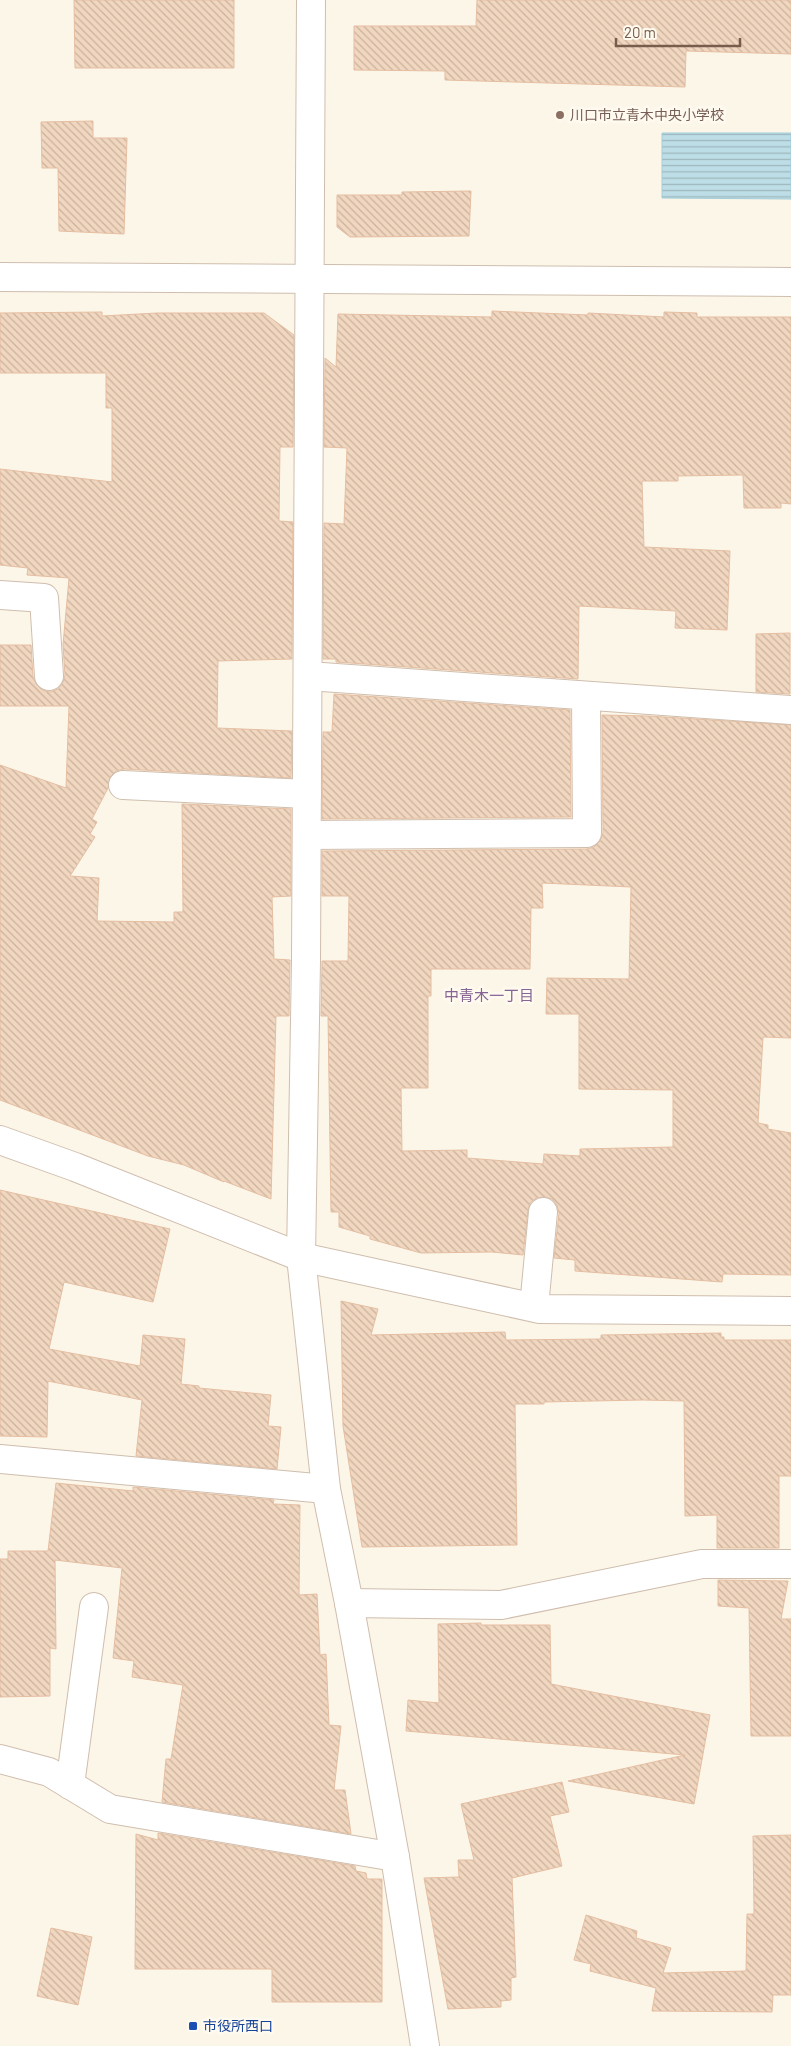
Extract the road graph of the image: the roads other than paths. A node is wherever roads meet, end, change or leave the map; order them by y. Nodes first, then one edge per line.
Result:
1 (312, 0) edge
2 (0, 277) edge
3 (310, 280) junction
4 (791, 282) edge
5 (0, 595) edge
6 (49, 676) dead end
7 (308, 676) junction
8 (586, 697) junction
9 (791, 710) edge
10 (123, 785) dead end
11 (307, 794) junction
12 (307, 835) junction
13 (0, 1140) edge
14 (543, 1212) dead end
15 (301, 1257) junction
16 (534, 1308) junction
17 (791, 1312) edge
18 (0, 1459) edge
19 (326, 1489) junction
20 (791, 1564) edge
21 (349, 1603) junction
22 (94, 1607) dead end
23 (0, 1759) edge
24 (70, 1785) junction
25 (395, 1857) junction
26 (425, 2046) edge

1 - 3 street
2 - 3 street
3 - 4 street
3 - 7 street
5 - 6 street
7 - 8 street
7 - 11 street
8 - 9 street
8 - 12 street
10 - 11 street
11 - 12 street
12 - 15 street
13 - 15 street
14 - 16 street
15 - 16 street
15 - 19 street
16 - 17 street
18 - 19 street
19 - 21 street
20 - 21 street
21 - 25 street
22 - 24 street
23 - 24 street
24 - 25 street
25 - 26 street

